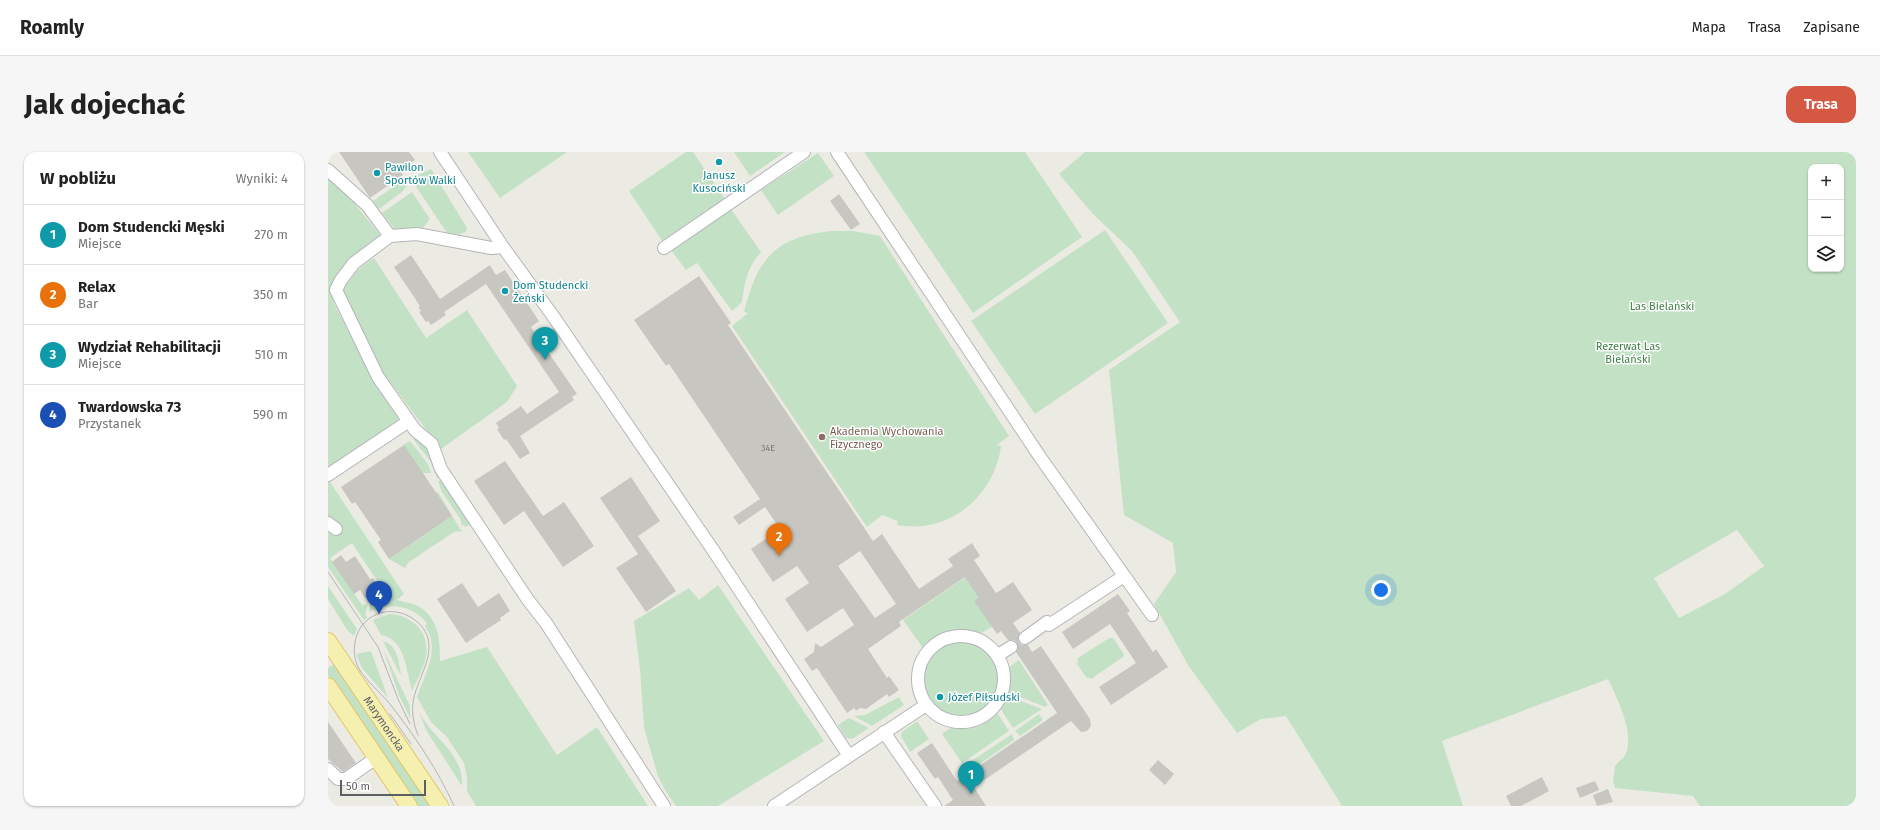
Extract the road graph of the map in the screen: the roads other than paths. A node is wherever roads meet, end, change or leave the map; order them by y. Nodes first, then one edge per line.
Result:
1 (440, 152) edge
2 (804, 152) edge
3 (838, 152) edge
4 (328, 170) edge
5 (390, 236) junction
6 (503, 247) junction
7 (664, 248) dead end
8 (409, 421) junction
9 (328, 476) edge
10 (1124, 576) junction
11 (1152, 615) dead end
12 (1025, 638) dead end
13 (328, 641) edge
14 (1011, 647) dead end
15 (998, 655) junction
16 (328, 686) edge
17 (926, 705) junction
18 (884, 732) junction
19 (850, 756) junction
20 (376, 758) junction
21 (328, 769) edge
22 (409, 806) edge
23 (440, 806) edge
24 (664, 806) edge
25 (774, 806) edge
26 (935, 806) edge

1 - 6 street
2 - 7 street
3 - 10 street
4 - 5 street
5 - 6 street
5 - 8 street
6 - 19 street
8 - 9 street
8 - 24 street
10 - 11 street
10 - 12 street
13 - 23 main road, Marymoncka
14 - 15 street
15 - 17 street
15 - 17 street
16 - 20 main road
17 - 18 street
18 - 19 street
18 - 26 street
19 - 25 street
20 - 21 street
20 - 22 main road

